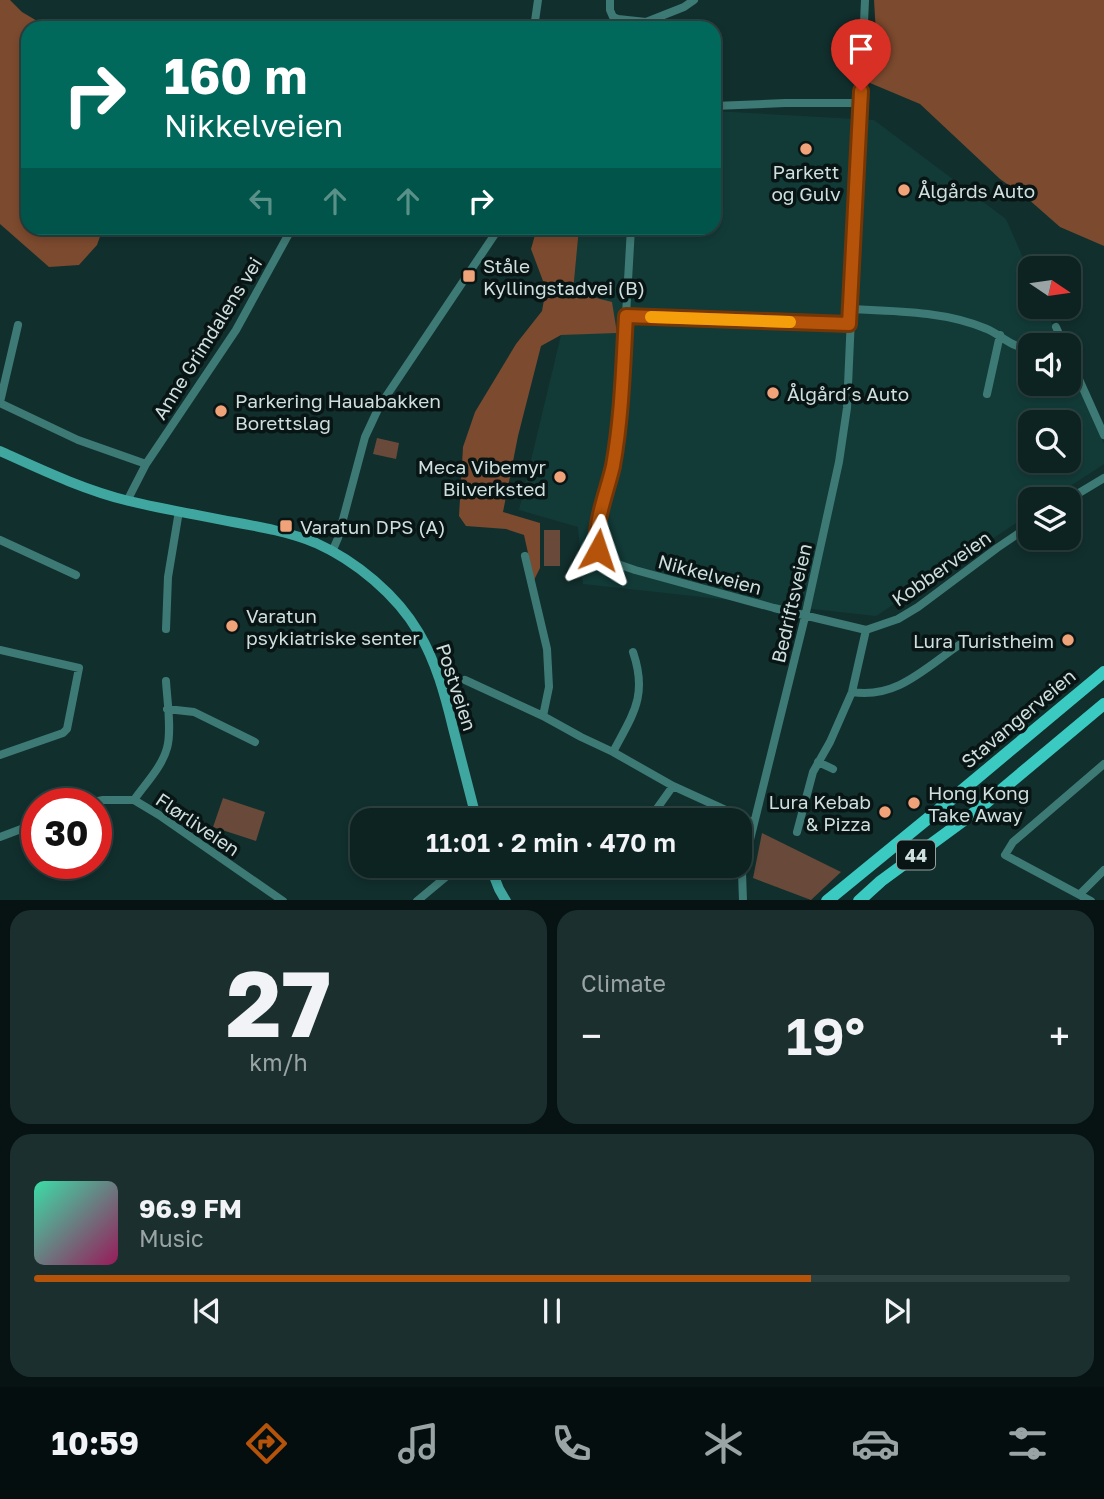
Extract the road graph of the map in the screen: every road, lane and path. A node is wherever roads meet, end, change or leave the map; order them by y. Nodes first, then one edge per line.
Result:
1 (538, 0) edge
2 (610, 0) edge
3 (694, 0) edge
4 (865, 0) edge
5 (535, 21) edge
6 (636, 21) edge
7 (645, 21) edge
8 (861, 103) junction
9 (721, 106) edge
10 (288, 235) edge
11 (494, 235) edge
12 (631, 235) edge
13 (851, 309) junction
14 (626, 316) junction
15 (849, 324) junction
16 (18, 325) dead end
17 (1056, 327) dead end
18 (1059, 333) edge
19 (1000, 335) junction
20 (1018, 346) edge
21 (1081, 384) edge
22 (987, 394) dead end
23 (0, 403) edge
24 (1104, 435) edge
25 (0, 451) edge
26 (146, 464) junction
27 (1104, 478) edge
28 (1081, 492) edge
29 (127, 500) junction
30 (179, 512) junction
31 (1018, 534) edge
32 (0, 540) edge
33 (332, 552) junction
34 (525, 556) dead end
35 (76, 575) dead end
36 (805, 617) junction
37 (166, 629) dead end
38 (866, 630) junction
39 (959, 645) dead end
40 (0, 650) edge
41 (633, 652) dead end
42 (1104, 672) edge
43 (465, 680) dead end
44 (166, 681) dead end
45 (852, 692) junction
46 (1104, 704) edge
47 (167, 709) junction
48 (543, 716) junction
49 (255, 742) dead end
50 (613, 752) junction
51 (0, 755) edge
52 (818, 762) junction
53 (1104, 764) edge
54 (832, 769) dead end
55 (673, 786) junction
56 (112, 800) edge
57 (134, 800) junction
58 (474, 808) edge
59 (657, 808) edge
60 (754, 823) junction
61 (21, 829) edge
62 (797, 832) dead end
63 (0, 837) edge
64 (1104, 870) edge
65 (445, 878) edge
66 (495, 878) edge
67 (1080, 894) junction
68 (282, 900) edge
69 (418, 900) edge
70 (505, 900) edge
71 (743, 900) edge
72 (828, 900) edge
73 (860, 900) edge
74 (1089, 900) edge

1 - 5 street
2 - 6 street
3 - 7 street
4 - 8 street, Bedriftsveien
8 - 9 street
8 - 13 street, Bedriftsveien
10 - 26 street, Anne Grimdalens vei
11 - 33 street
12 - 14 street, Nikkelveien
13 - 15 street, Bedriftsveien
13 - 19 street
14 - 15 street
14 - 36 street, Nikkelveien
15 - 36 street, Bedriftsveien
16 - 23 street
17 - 18 street
19 - 20 street
19 - 22 street
21 - 24 street
23 - 26 street
25 - 29 street, Postveien
26 - 29 street, Anne Grimdalens vei
27 - 28 street
29 - 30 street, Postveien
30 - 33 street, Postveien
30 - 37 street
31 - 38 street, Kobberveien
32 - 35 street
33 - 58 street, Postveien
34 - 48 street
36 - 38 street
36 - 60 street, Bedriftsveien
38 - 45 street
39 - 45 street
40 - 51 street
41 - 50 street
42 - 72 main road, Stavangerveien / 44
43 - 48 street
44 - 47 street
45 - 52 street
46 - 73 main road, 44
47 - 49 street
47 - 57 street
48 - 50 street
50 - 55 street
52 - 54 street
52 - 62 street
53 - 67 street
55 - 59 street
55 - 60 street
56 - 57 street, Flørliveien
57 - 68 street, Flørliveien
60 - 71 street, Bedriftsveien
61 - 63 street
64 - 67 street
65 - 69 street
66 - 70 street
67 - 74 street

